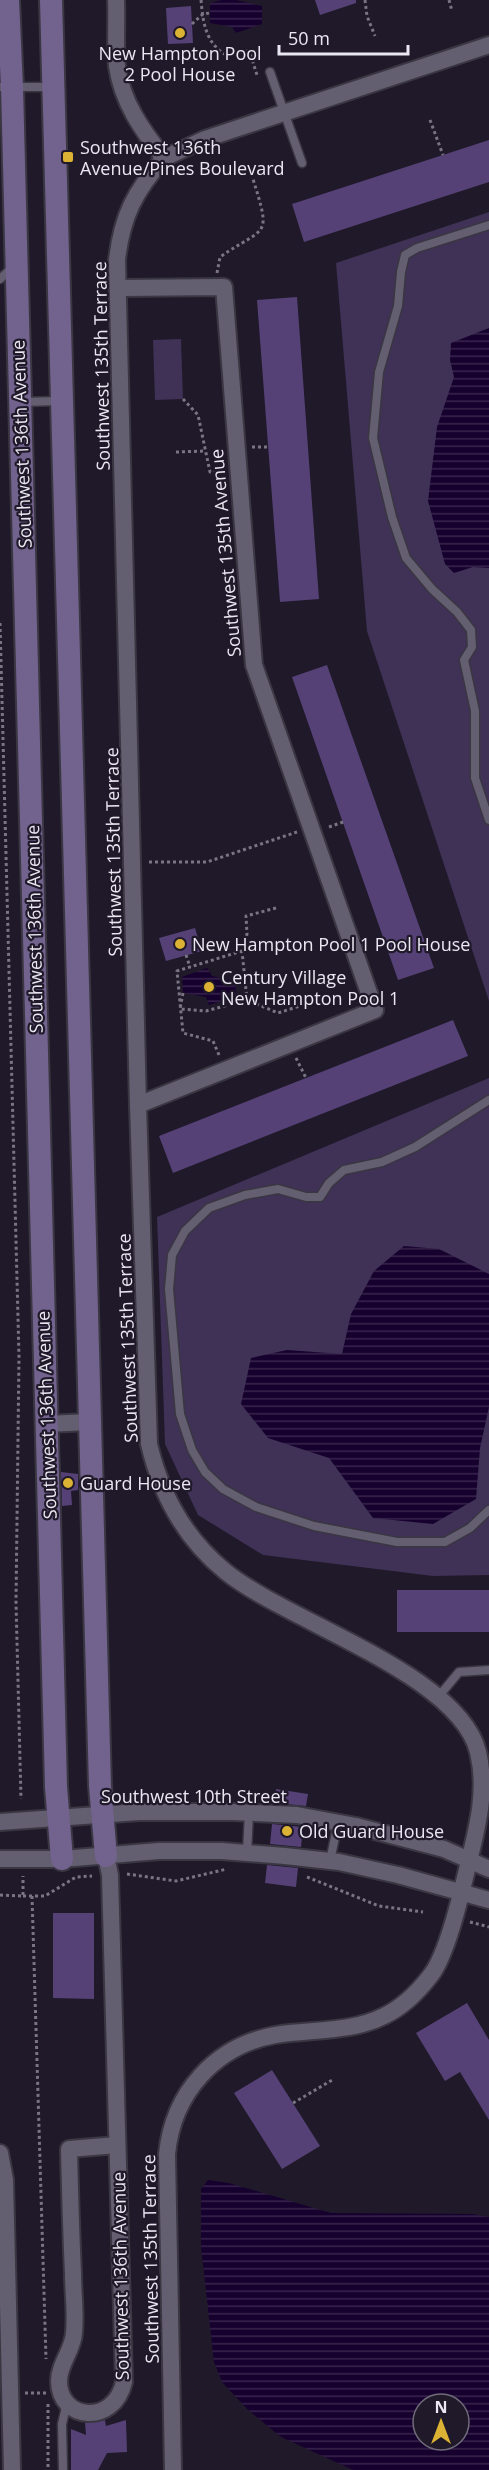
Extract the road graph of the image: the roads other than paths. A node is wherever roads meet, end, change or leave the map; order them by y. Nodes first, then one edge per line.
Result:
1 (8, 0) edge
2 (51, 0) edge
3 (116, 0) edge
4 (489, 45) edge
5 (270, 72) dead end
6 (6, 87) edge
7 (53, 87) junction
8 (284, 112) junction
9 (164, 158) junction
10 (302, 163) dead end
11 (489, 225) edge
12 (16, 263) junction
13 (0, 279) edge
14 (119, 288) junction
15 (61, 401) junction
16 (20, 402) junction
17 (489, 820) edge
18 (489, 1101) edge
19 (138, 1105) junction
20 (90, 1422) junction
21 (46, 1424) junction
22 (489, 1510) edge
23 (489, 1670) edge
24 (438, 1696) junction
25 (249, 1813) junction
26 (101, 1815) junction
27 (59, 1818) junction
28 (0, 1822) edge
29 (338, 1822) junction
30 (247, 1853) junction
31 (106, 1856) junction
32 (0, 1859) edge
33 (62, 1859) junction
34 (330, 1861) junction
35 (469, 1861) junction
36 (489, 1869) edge
37 (462, 1893) junction
38 (489, 1900) edge
39 (117, 2145) junction
40 (0, 2152) edge
41 (58, 2396) junction
42 (12, 2470) edge
43 (63, 2470) edge
44 (173, 2470) edge

1 - 6 street, Southwest 136th Avenue
2 - 7 street
3 - 9 street
4 - 8 street
5 - 8 lane
6 - 7 lane
6 - 12 street, Southwest 136th Avenue
7 - 15 street
8 - 9 street
8 - 10 lane
9 - 14 street, Southwest 135th Terrace
11 - 17 lane
12 - 13 lane
12 - 16 street, Southwest 136th Avenue
14 - 19 street, Southwest 135th Terrace
14 - 19 street, Southwest 135th Avenue
15 - 16 lane
15 - 20 street
16 - 21 street, Southwest 136th Avenue
18 - 22 lane
19 - 24 street, Southwest 135th Terrace
20 - 21 street
20 - 26 street
21 - 27 street, Southwest 136th Avenue
23 - 24 lane
24 - 35 street, Southwest 135th Terrace
25 - 26 street, Southwest 10th Street
25 - 29 street, Southwest 10th Street
25 - 30 lane
26 - 27 street, Southwest 10th Street
26 - 31 street
27 - 28 street, Southwest 10th Street
27 - 33 street, Southwest 136th Avenue
29 - 34 lane
29 - 35 street, Southwest 10th Street
30 - 31 street
30 - 34 street
31 - 33 street
31 - 39 street, Southwest 136th Avenue
32 - 33 street
34 - 37 street
35 - 36 street, Southwest 10th Street
35 - 37 street, Southwest 135th Terrace
37 - 38 street
37 - 44 street, Southwest 135th Terrace
39 - 41 street, Southwest 136th Avenue
39 - 41 street, Southwest 136th Avenue
40 - 42 street
41 - 43 lane

